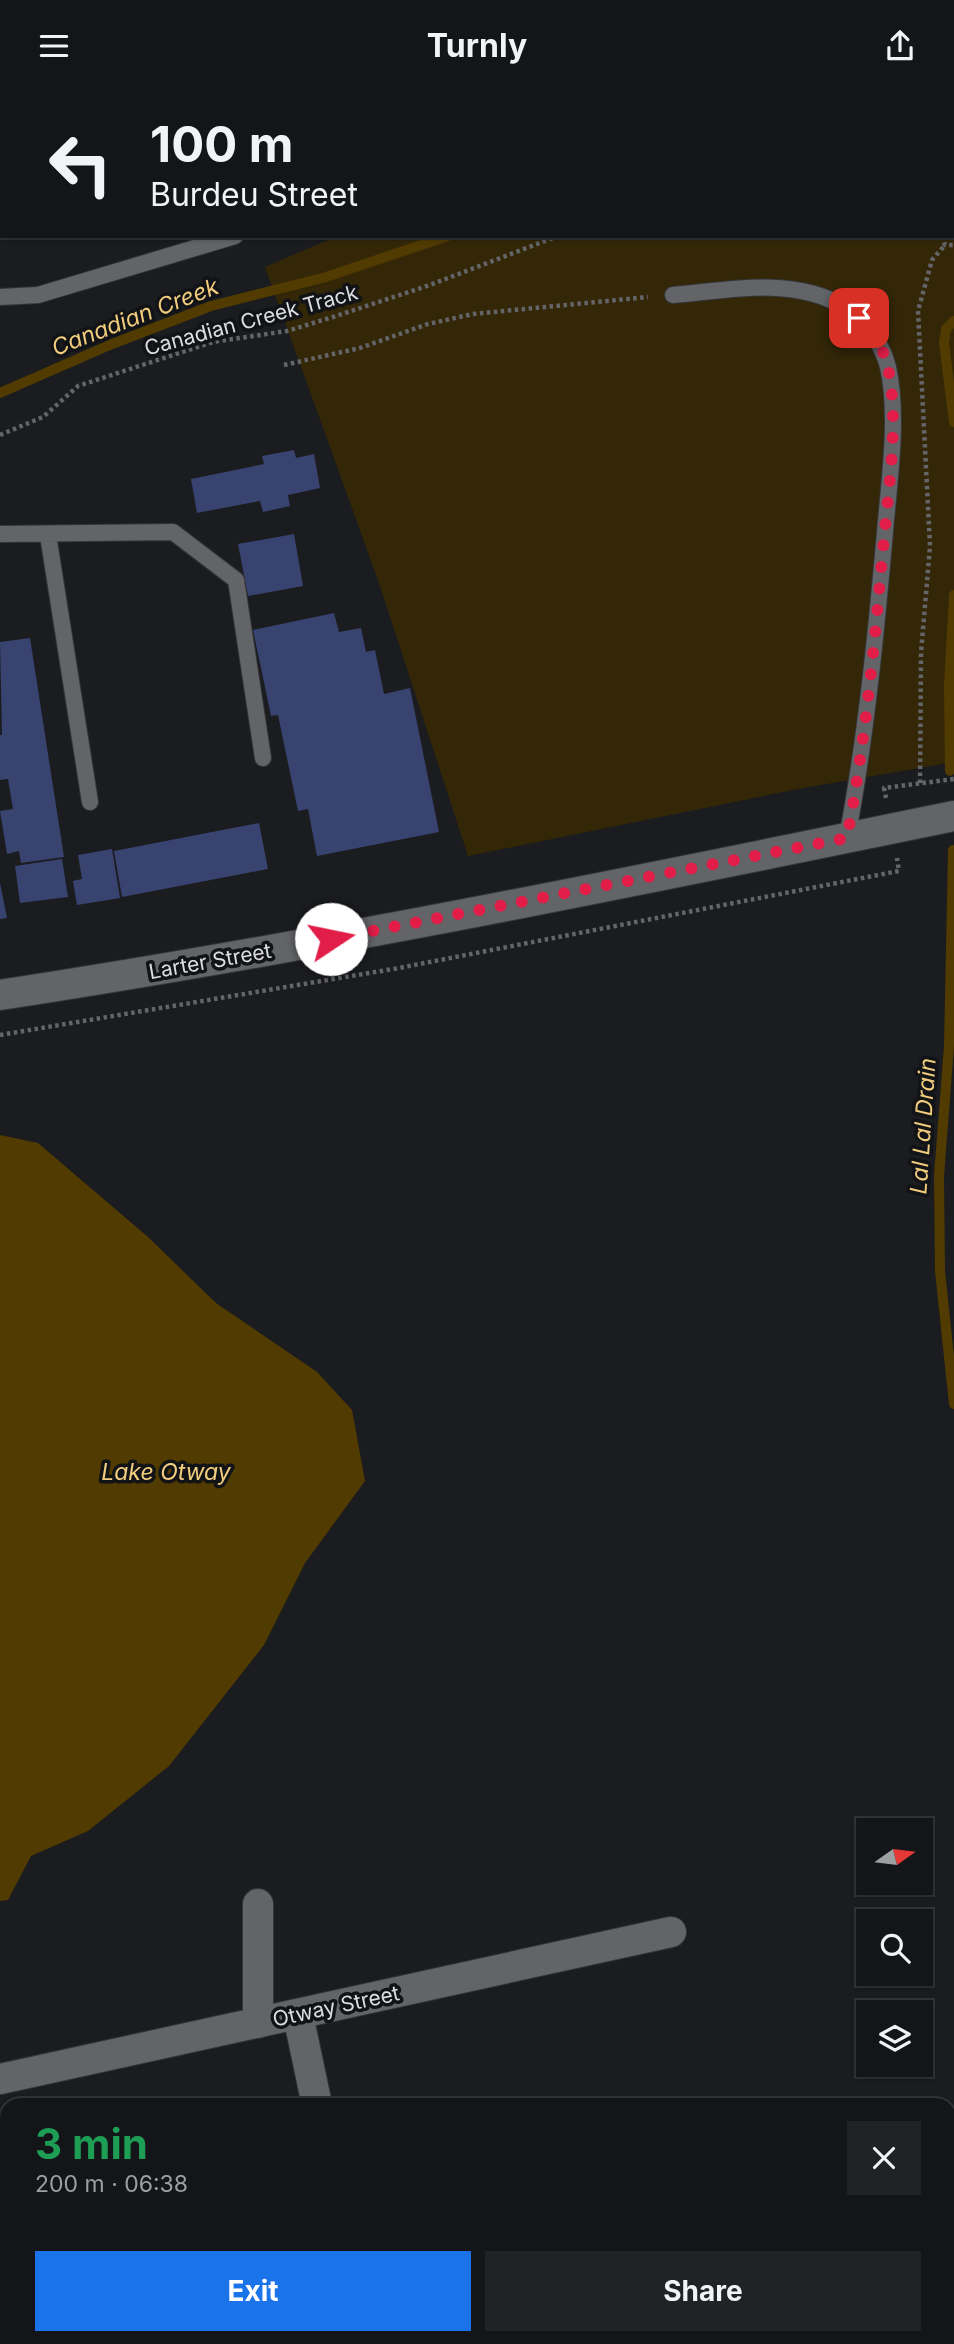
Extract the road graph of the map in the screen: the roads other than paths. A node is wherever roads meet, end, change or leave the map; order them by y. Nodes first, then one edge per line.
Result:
1 (227, 238) edge
2 (673, 295) road end
3 (0, 297) edge
4 (0, 534) edge
5 (48, 535) junction
6 (263, 758) dead end
7 (90, 802) dead end
8 (954, 816) edge
9 (847, 838) junction
10 (0, 995) edge
11 (258, 1904) dead end
12 (671, 1932) dead end
13 (298, 2015) junction
14 (258, 2023) junction
15 (0, 2079) edge
16 (316, 2098) edge

1 - 3 lane
2 - 9 lane
4 - 5 lane
5 - 6 lane
5 - 7 lane
8 - 9 street, Larter Street
9 - 10 street, Larter Street
11 - 14 street
12 - 13 street, Otway Street
13 - 14 street, Otway Street
13 - 16 street
14 - 15 street, Otway Street

